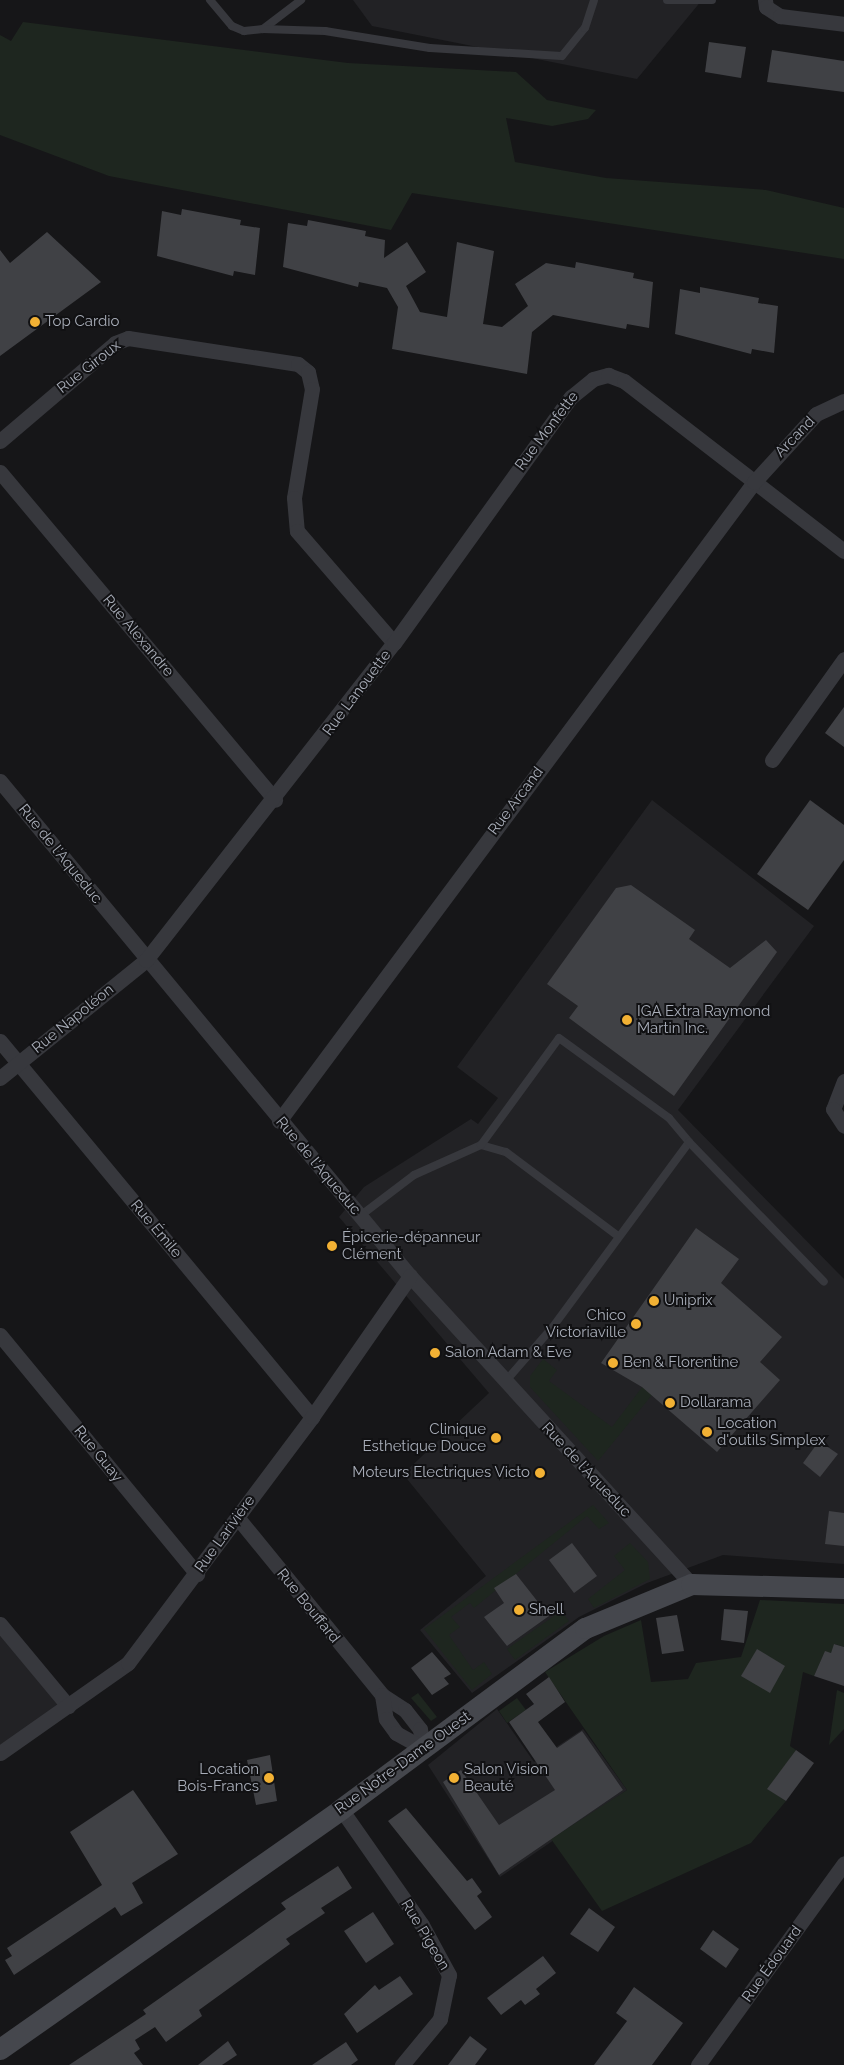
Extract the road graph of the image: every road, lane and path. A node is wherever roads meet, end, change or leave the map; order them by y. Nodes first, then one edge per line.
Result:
1 (210, 0) edge
2 (301, 0) edge
3 (594, 0) edge
4 (667, 0) edge
5 (712, 0) edge
6 (766, 3) edge
7 (844, 24) edge
8 (263, 29) junction
9 (283, 359) joint
10 (844, 401) edge
11 (0, 441) edge
12 (0, 472) edge
13 (754, 482) junction
14 (844, 552) edge
15 (394, 643) junction
16 (844, 660) edge
17 (772, 760) dead end
18 (0, 781) edge
19 (275, 800) junction
20 (146, 960) junction
21 (0, 1041) edge
22 (18, 1063) junction
23 (0, 1078) edge
24 (844, 1081) edge
25 (279, 1121) junction
26 (844, 1126) edge
27 (689, 1142) junction
28 (481, 1145) junction
29 (360, 1216) junction
30 (618, 1236) junction
31 (410, 1276) junction
32 (824, 1282) dead end
33 (0, 1335) edge
34 (504, 1383) junction
35 (312, 1417) junction
36 (237, 1517) junction
37 (197, 1574) junction
38 (691, 1584) junction
39 (844, 1588) edge
40 (0, 1624) edge
41 (382, 1695) junction
42 (68, 1706) junction
43 (423, 1748) junction
44 (0, 1753) edge
45 (341, 1808) junction
46 (844, 1863) edge
47 (0, 2050) edge
48 (402, 2065) edge
49 (698, 2065) edge

1 - 8 lane
2 - 8 lane
3 - 8 lane
4 - 5 lane
6 - 7 street
9 - 11 street, Rue Giroux
9 - 15 street, Rue Lanouette
10 - 13 street, Arcand
12 - 19 street, Rue Alexandre
13 - 14 street, Rue Monfette
13 - 15 street, Rue Monfette
13 - 25 street, Rue Arcand
15 - 19 street, Rue Lanouette
16 - 17 street
18 - 20 street, Rue de l'Aqueduc
19 - 20 street, Rue Lanouette
20 - 22 street, Rue Napoléon
20 - 25 street, Rue de l'Aqueduc
21 - 22 street, Rue Émile
22 - 23 street, Rue Napoléon
22 - 35 street, Rue Émile
24 - 26 street
25 - 29 street, Rue de l'Aqueduc
27 - 28 lane
27 - 30 lane
27 - 32 lane
28 - 29 lane
28 - 30 lane
29 - 31 street, Rue de l'Aqueduc
30 - 34 lane
31 - 34 street, Rue de l'Aqueduc
31 - 35 street, Rue Larivière
33 - 37 street, Rue Guay
34 - 38 street, Rue de l'Aqueduc
35 - 36 street, Rue Larivière
36 - 37 street, Rue Larivière
36 - 41 street, Rue Bouffard
37 - 42 street, Rue Larivière
38 - 39 street, Rue Notre-Dame Ouest
38 - 43 street, Rue Notre-Dame Ouest
40 - 42 street
41 - 43 street, Rue Bouffard
41 - 43 street, Rue Bouffard
42 - 44 street, Rue Larivière
43 - 45 street, Rue Notre-Dame Ouest
45 - 47 street, Rue Notre-Dame Ouest
45 - 48 street, Rue Pigeon
46 - 49 street, Rue Édouard

